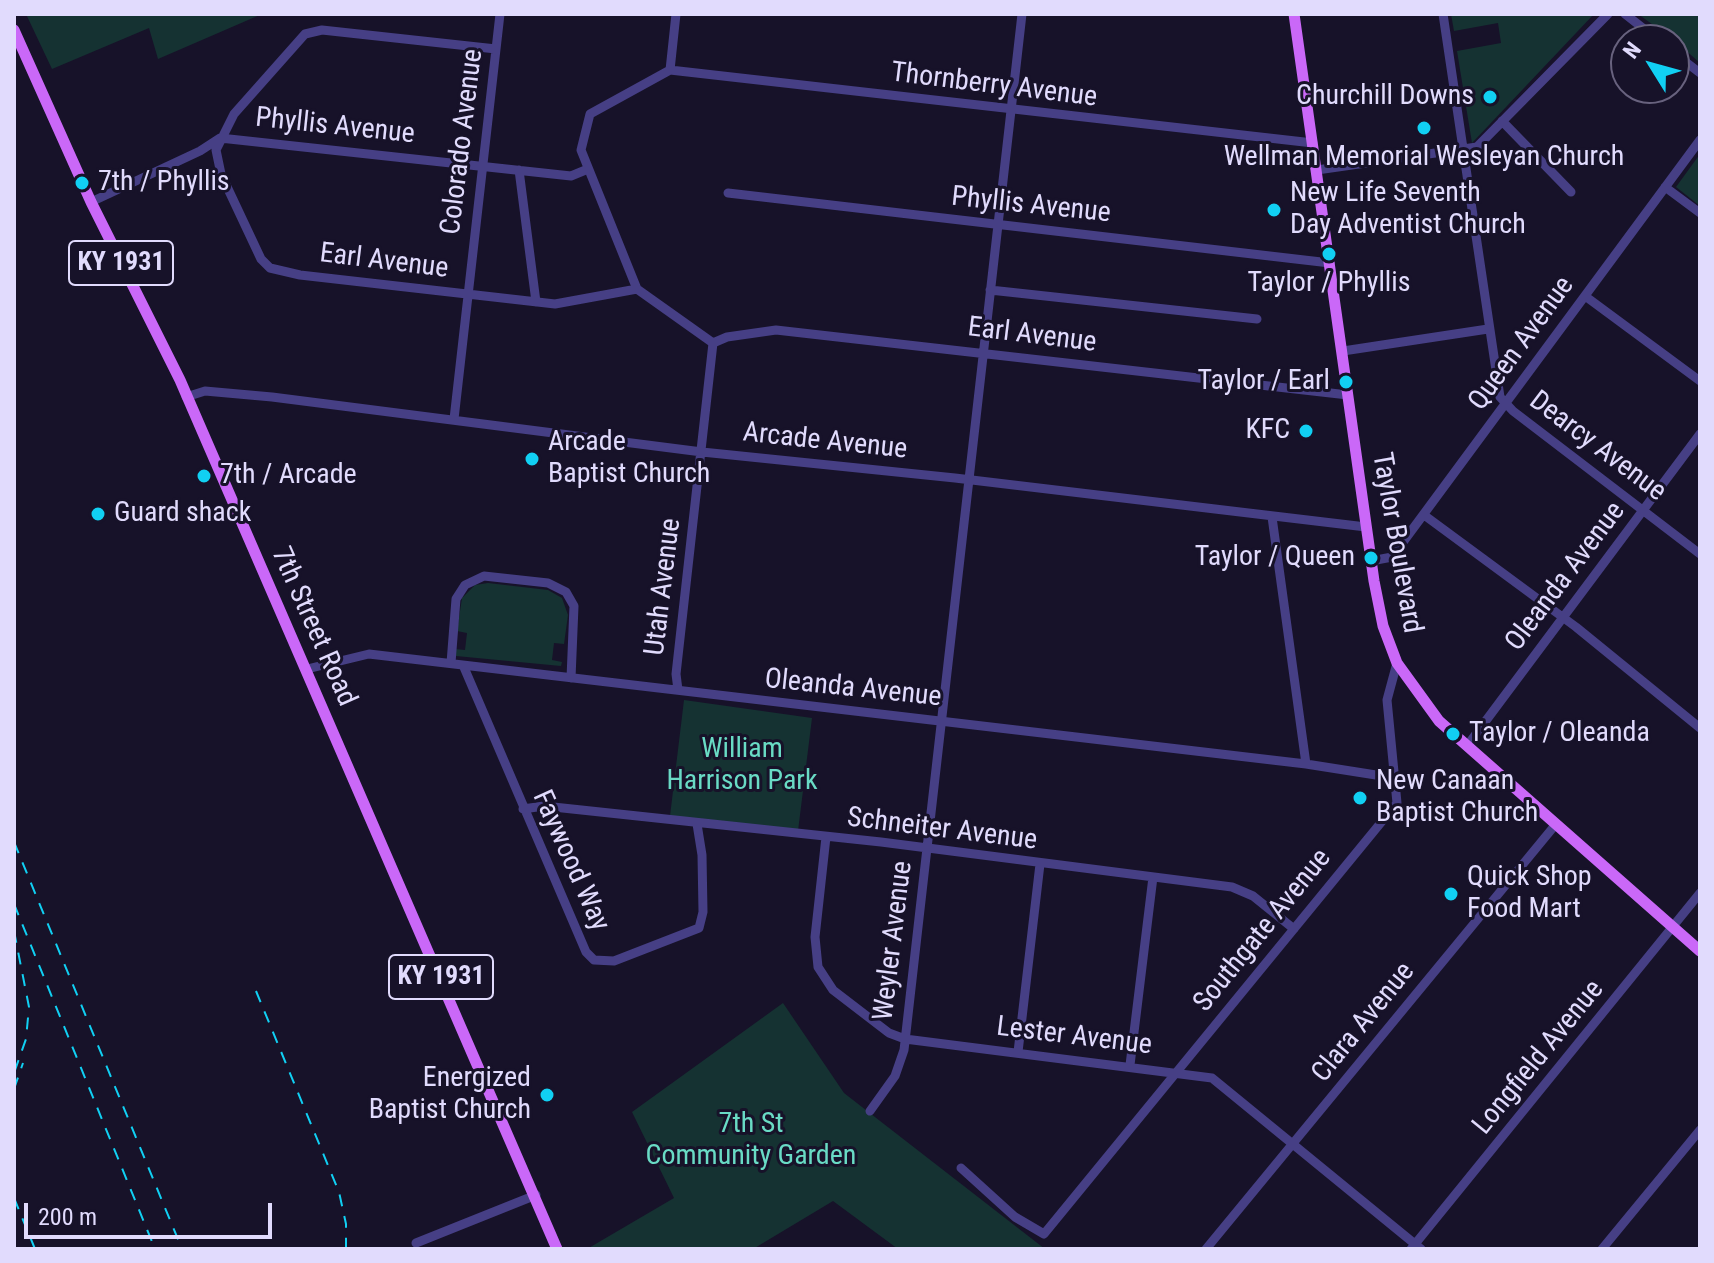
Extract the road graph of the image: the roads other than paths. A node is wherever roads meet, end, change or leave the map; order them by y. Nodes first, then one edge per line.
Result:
1 (500, 14) edge
2 (676, 14) edge
3 (1022, 14) edge
4 (1294, 14) edge
5 (1443, 14) edge
6 (1608, 14) edge
7 (14, 30) edge
8 (496, 49) junction
9 (670, 70) junction
10 (1011, 109) junction
11 (1502, 121) junction
12 (220, 138) junction
13 (1700, 140) edge
14 (1313, 143) junction
15 (1461, 151) junction
16 (483, 167) junction
17 (588, 169) junction
18 (519, 170) junction
19 (1317, 170) junction
20 (1665, 187) junction
21 (1571, 192) dead end
22 (728, 193) dead end
23 (91, 202) junction
24 (1700, 213) edge
25 (998, 224) junction
26 (1330, 263) junction
27 (637, 289) junction
28 (990, 290) junction
29 (467, 294) junction
30 (1585, 296) junction
31 (536, 302) junction
32 (1257, 319) dead end
33 (1488, 329) junction
34 (713, 343) junction
35 (1343, 351) junction
36 (983, 353) junction
37 (1700, 381) edge
38 (1348, 395) junction
39 (186, 397) junction
40 (1506, 404) junction
41 (454, 419) junction
42 (1700, 434) edge
43 (702, 452) junction
44 (968, 480) junction
45 (1644, 509) junction
46 (1424, 515) junction
47 (1272, 517) junction
48 (1366, 527) junction
49 (1700, 554) edge
50 (1371, 561) junction
51 (1563, 618) junction
52 (451, 663) junction
53 (1397, 663) junction
54 (463, 665) junction
55 (307, 669) junction
56 (571, 678) junction
57 (678, 690) junction
58 (942, 721) junction
59 (1700, 728) edge
60 (1467, 746) junction
61 (1306, 764) junction
62 (1395, 778) junction
63 (523, 809) junction
64 (697, 824) junction
65 (1556, 824) junction
66 (826, 837) junction
67 (927, 850) junction
68 (1040, 864) junction
69 (1153, 877) junction
70 (1700, 893) edge
71 (1674, 928) junction
72 (1294, 929) junction
73 (1700, 951) edge
74 (905, 1039) junction
75 (1018, 1052) junction
76 (1130, 1065) junction
77 (1176, 1072) junction
78 (870, 1111) dead end
79 (1700, 1130) edge
80 (1293, 1143) junction
81 (961, 1168) dead end
82 (536, 1195) junction
83 (416, 1243) dead end
84 (1416, 1247) edge
85 (557, 1249) edge
86 (1206, 1249) edge
87 (1602, 1249) edge

1 - 8 street, Colorado Avenue
2 - 9 street
3 - 10 street, Weyler Avenue
4 - 14 main road, Taylor Boulevard
5 - 15 street
6 - 11 street
7 - 23 main road, 7th Street Road / KY 1931
8 - 12 street
8 - 16 street, Colorado Avenue
9 - 10 street, Thornberry Avenue
9 - 17 street
10 - 14 street, Thornberry Avenue
10 - 25 street, Weyler Avenue
11 - 15 street
11 - 21 street
12 - 16 street, Phyllis Avenue
12 - 23 street, Phyllis Avenue
12 - 29 street, Earl Avenue
13 - 20 street, Queen Avenue
14 - 19 main road, Taylor Boulevard
15 - 19 street
15 - 33 street
16 - 18 street, Phyllis Avenue
16 - 29 street, Colorado Avenue
17 - 18 street, Phyllis Avenue
17 - 27 street
18 - 31 street
19 - 26 main road, Taylor Boulevard
20 - 24 street
20 - 30 street, Queen Avenue
22 - 25 street, Phyllis Avenue
23 - 39 main road, 7th Street Road / KY 1931
25 - 26 street, Phyllis Avenue
25 - 28 street, Weyler Avenue
26 - 35 main road, Taylor Boulevard
27 - 31 street, Earl Avenue
27 - 34 street
28 - 32 street
28 - 36 street, Weyler Avenue
29 - 31 street, Earl Avenue
29 - 41 street, Colorado Avenue
30 - 37 street
30 - 40 street, Queen Avenue
33 - 35 street
33 - 40 street
34 - 36 street, Earl Avenue
34 - 43 street, Utah Avenue
35 - 38 main road, Taylor Boulevard
36 - 38 street, Earl Avenue
36 - 44 street, Weyler Avenue
38 - 48 main road, Taylor Boulevard
39 - 41 street, Arcade Avenue
39 - 55 main road, 7th Street Road / KY 1931
40 - 45 street, Dearcy Avenue
40 - 46 street, Queen Avenue
41 - 43 street, Arcade Avenue
42 - 45 street, Oleanda Avenue
43 - 44 street, Arcade Avenue
43 - 57 street, Utah Avenue
44 - 47 street, Arcade Avenue
44 - 58 street, Weyler Avenue
45 - 49 street, Dearcy Avenue
45 - 51 street, Oleanda Avenue
46 - 50 street, Queen Avenue
46 - 51 street
47 - 48 street, Arcade Avenue
47 - 61 street
48 - 50 main road, Taylor Boulevard
50 - 53 main road, Taylor Boulevard
51 - 59 street
51 - 60 street, Oleanda Avenue
52 - 54 street, Oleanda Avenue
52 - 55 street, Oleanda Avenue
52 - 56 street
53 - 60 main road, Taylor Boulevard
53 - 62 street, Southgate Avenue
54 - 56 street, Oleanda Avenue
54 - 63 street, Faywood Way
55 - 82 main road, 7th Street Road / KY 1931
56 - 57 street, Oleanda Avenue
57 - 58 street, Oleanda Avenue
58 - 61 street, Oleanda Avenue
58 - 67 street, Weyler Avenue
60 - 65 main road, Taylor Boulevard
61 - 62 street, Oleanda Avenue
62 - 72 street, Southgate Avenue
63 - 64 street, Schneiter Avenue
63 - 64 street, Faywood Way
64 - 66 street, Schneiter Avenue
65 - 71 main road, Taylor Boulevard
65 - 80 street, Clara Avenue
66 - 67 street, Schneiter Avenue
66 - 74 street, Lester Avenue
67 - 68 street, Schneiter Avenue
67 - 74 street, Weyler Avenue
68 - 69 street, Schneiter Avenue
68 - 75 street
69 - 72 street, Schneiter Avenue
69 - 76 street
70 - 71 street, Longfield Avenue
71 - 73 main road, Taylor Boulevard
71 - 84 street, Longfield Avenue
72 - 77 street, Southgate Avenue
74 - 75 street, Lester Avenue
74 - 78 street, Weyler Avenue
75 - 76 street, Lester Avenue
76 - 77 street, Lester Avenue
77 - 80 street, Lester Avenue
77 - 81 street, Southgate Avenue
79 - 87 street
80 - 84 street, Lester Avenue
80 - 86 street, Clara Avenue
82 - 83 street
82 - 85 main road, 7th Street Road / KY 1931

